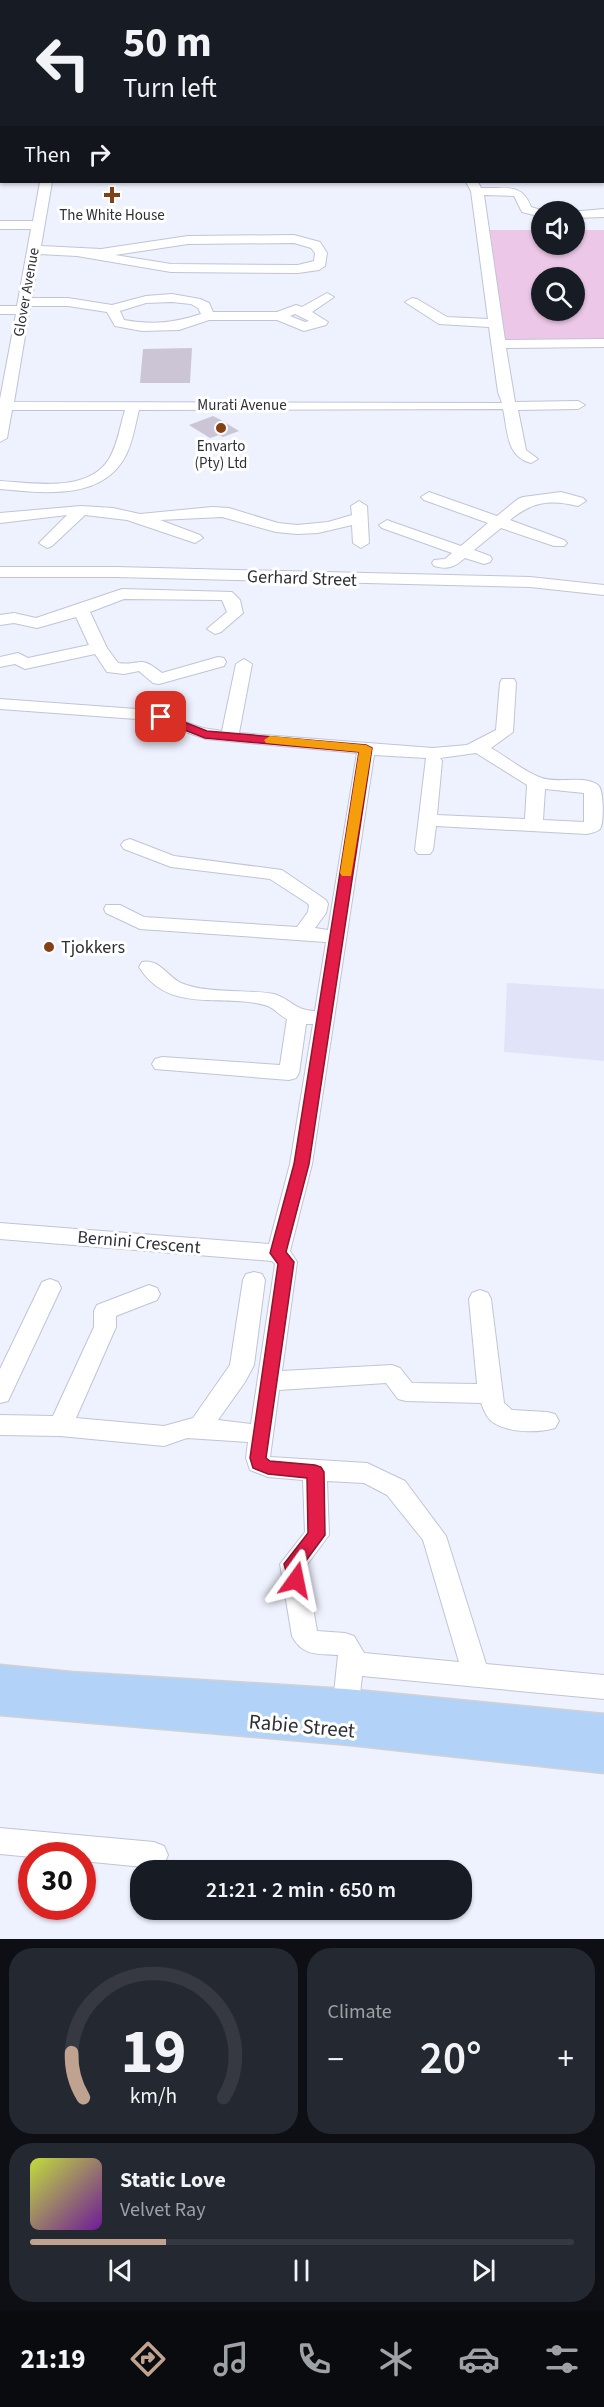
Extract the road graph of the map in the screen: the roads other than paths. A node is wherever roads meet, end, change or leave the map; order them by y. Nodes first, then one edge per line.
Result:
1 (46, 183) edge
2 (475, 186) edge
3 (531, 210) edge
4 (604, 213) edge
5 (585, 214) edge
6 (0, 225) edge
7 (39, 225) junction
8 (34, 250) junction
9 (81, 253) junction
10 (327, 297) dead end
11 (412, 302) dead end
12 (23, 306) junction
13 (113, 309) junction
14 (0, 310) edge
15 (305, 311) junction
16 (208, 316) junction
17 (279, 316) junction
18 (495, 323) junction
19 (604, 343) edge
20 (500, 344) junction
21 (506, 404) junction
22 (578, 405) dead end
23 (6, 406) junction
24 (133, 406) junction
25 (0, 438) edge
26 (531, 459) dead end
27 (0, 485) edge
28 (117, 495) dead end
29 (429, 497) dead end
30 (578, 501) dead end
31 (81, 511) junction
32 (105, 512) junction
33 (0, 518) edge
34 (139, 519) junction
35 (498, 522) junction
36 (387, 525) dead end
37 (195, 538) dead end
38 (47, 543) dead end
39 (360, 543) dead end
40 (559, 543) dead end
41 (462, 550) junction
42 (484, 559) dead end
43 (444, 563) junction
44 (0, 566) edge
45 (0, 572) edge
46 (398, 576) junction
47 (465, 578) junction
48 (604, 582) edge
49 (604, 590) edge
50 (81, 610) junction
51 (0, 620) edge
52 (215, 629) dead end
53 (99, 648) junction
54 (0, 662) edge
55 (218, 663) dead end
56 (244, 664) dead end
57 (508, 683) dead end
58 (0, 705) edge
59 (230, 736) junction
60 (478, 747) junction
61 (366, 748) junction
62 (433, 761) dead end
63 (536, 783) junction
64 (426, 820) junction
65 (534, 825) junction
66 (130, 845) dead end
67 (424, 850) dead end
68 (113, 909) dead end
69 (302, 933) junction
70 (337, 937) junction
71 (149, 967) dead end
72 (297, 1017) junction
73 (324, 1018) junction
74 (162, 1064) dead end
75 (0, 1231) edge
76 (278, 1253) junction
77 (254, 1280) dead end
78 (50, 1288) dead end
79 (149, 1294) dead end
80 (480, 1299) dead end
81 (270, 1381) junction
82 (0, 1394) edge
83 (489, 1394) junction
84 (547, 1421) dead end
85 (0, 1425) edge
86 (60, 1426) junction
87 (199, 1428) junction
88 (259, 1446) junction
89 (315, 1472) junction
90 (350, 1663) junction
91 (476, 1675) junction
92 (0, 1679) edge
93 (604, 1687) edge
94 (0, 1701) edge
95 (346, 1703) junction
96 (604, 1730) edge
97 (604, 1758) edge
98 (0, 1841) edge
99 (154, 1855) dead end

1 - 7 street, Glover Avenue
2 - 3 street
2 - 18 street
4 - 5 street
6 - 7 street
7 - 8 street, Glover Avenue
8 - 9 street
8 - 12 street, Glover Avenue
9 - 9 street
10 - 15 street
11 - 18 street
12 - 13 street
12 - 14 street
12 - 23 street, Glover Avenue
13 - 16 street
13 - 16 street
15 - 17 street
15 - 17 street
16 - 17 street
18 - 20 street
19 - 20 street
20 - 21 street
21 - 22 street, Murati Avenue
21 - 24 street, Murati Avenue
21 - 26 street
23 - 24 street, Murati Avenue
23 - 25 street, Glover Avenue
24 - 27 street
28 - 32 street
29 - 35 street
30 - 35 street
31 - 32 street
31 - 33 street
31 - 38 street
32 - 34 street
34 - 37 street
34 - 39 street
35 - 40 street
35 - 41 street
36 - 41 street
41 - 42 street
41 - 43 street
43 - 46 street
43 - 47 street
44 - 46 street, Gerhard Street
45 - 49 street, Gerhard Street
46 - 47 street, Gerhard Street
47 - 48 street, Gerhard Street
50 - 51 street
50 - 52 street
50 - 53 street
53 - 54 street
53 - 55 street
56 - 59 street
57 - 60 street
58 - 59 street
59 - 61 street
60 - 61 street
60 - 63 street
61 - 70 street
62 - 64 street
63 - 65 street
63 - 65 street
64 - 65 street
64 - 67 street
66 - 69 street
68 - 69 street
69 - 70 street
70 - 73 street
71 - 72 street
72 - 73 street
72 - 74 street
73 - 76 street
75 - 76 street, Bernini Crescent
76 - 81 street
77 - 87 street
78 - 82 street
79 - 86 street
80 - 83 street
81 - 83 street
81 - 88 street
83 - 84 street
85 - 86 street
86 - 87 street
87 - 88 street
88 - 89 street
89 - 90 street
89 - 91 street
90 - 91 street
90 - 95 street
91 - 93 street
92 - 95 main road, Rabie Street
94 - 97 main road, Rabie Street
95 - 96 main road, Rabie Street
98 - 99 street

